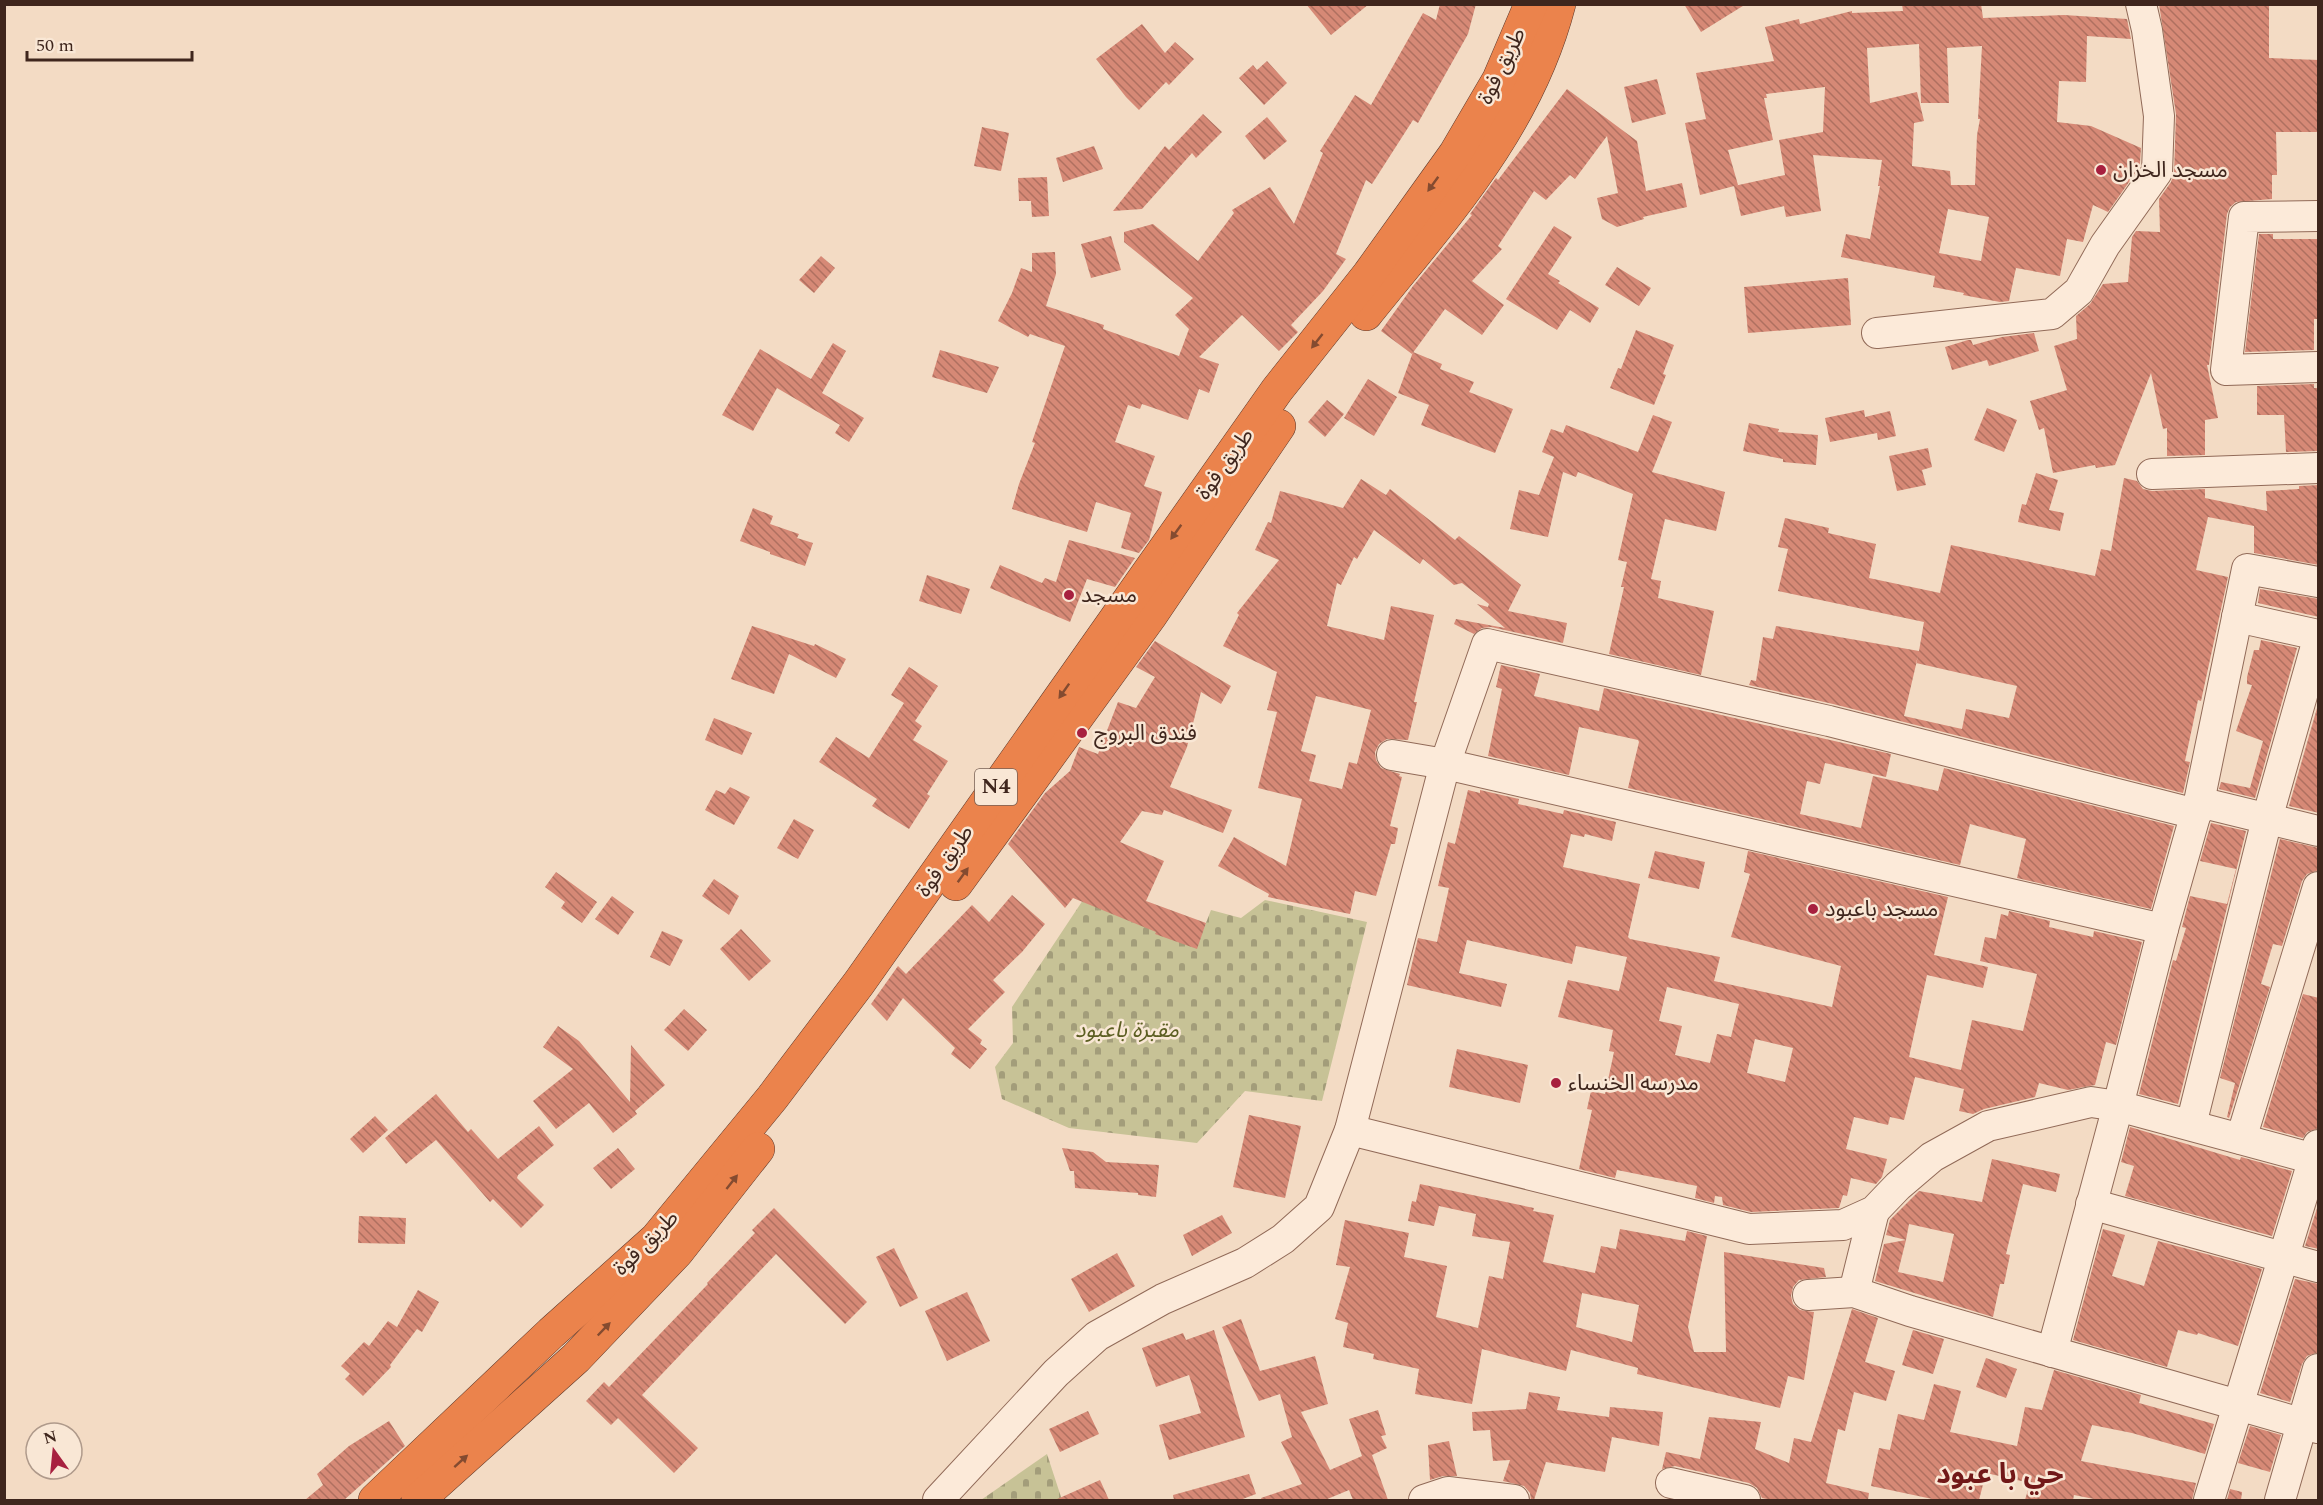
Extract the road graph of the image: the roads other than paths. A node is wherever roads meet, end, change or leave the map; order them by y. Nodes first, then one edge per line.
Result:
1 (1531, 4) edge
2 (1559, 4) edge
3 (2141, 4) edge
4 (1469, 160) junction
5 (2319, 216) edge
6 (1877, 333) dead end
7 (2319, 367) edge
8 (2319, 468) edge
9 (2152, 474) dead end
10 (2319, 582) edge
11 (2237, 617) junction
12 (2319, 637) edge
13 (1392, 755) dead end
14 (1445, 764) junction
15 (2198, 808) junction
16 (2268, 819) junction
17 (2319, 831) edge
18 (2319, 887) edge
19 (2163, 929) junction
20 (2118, 1106) junction
21 (2191, 1125) junction
22 (1350, 1130) junction
23 (2241, 1138) junction
24 (2317, 1155) edge
25 (2091, 1204) junction
26 (1874, 1211) junction
27 (2285, 1258) junction
28 (2319, 1267) edge
29 (1854, 1292) junction
30 (1808, 1295) dead end
31 (2052, 1352) junction
32 (2319, 1369) edge
33 (2240, 1406) junction
34 (2310, 1426) edge
35 (1671, 1483) dead end
36 (375, 1500) edge
37 (418, 1500) edge
38 (938, 1500) edge
39 (1424, 1500) edge
40 (1514, 1500) edge
41 (1745, 1500) edge
42 (2209, 1500) edge
43 (2280, 1500) edge

1 - 4 highway, طريق فوة / N4
2 - 4 highway, طريق فوة / N4
3 - 6 street
4 -> 36 highway, طريق فوة / N4
37 -> 4 highway, طريق فوة / N4
5 - 7 street
8 - 9 street
10 - 11 street
11 - 12 street
11 - 15 street
12 - 16 street
13 - 14 street
14 - 15 street
14 - 19 street
14 - 22 street
15 - 16 street
15 - 19 street
16 - 17 street
16 - 21 street
18 - 23 street
19 - 20 street
20 - 21 street
20 - 25 street
20 - 26 street
21 - 23 street
22 - 26 street
22 - 38 street
23 - 24 street
24 - 27 street
25 - 27 street
25 - 31 street
26 - 29 street
27 - 28 street
27 - 33 street
29 - 30 street
29 - 31 street
31 - 33 street
32 - 34 street
33 - 34 street
33 - 42 street
34 - 43 street
35 - 41 street
39 - 40 street

